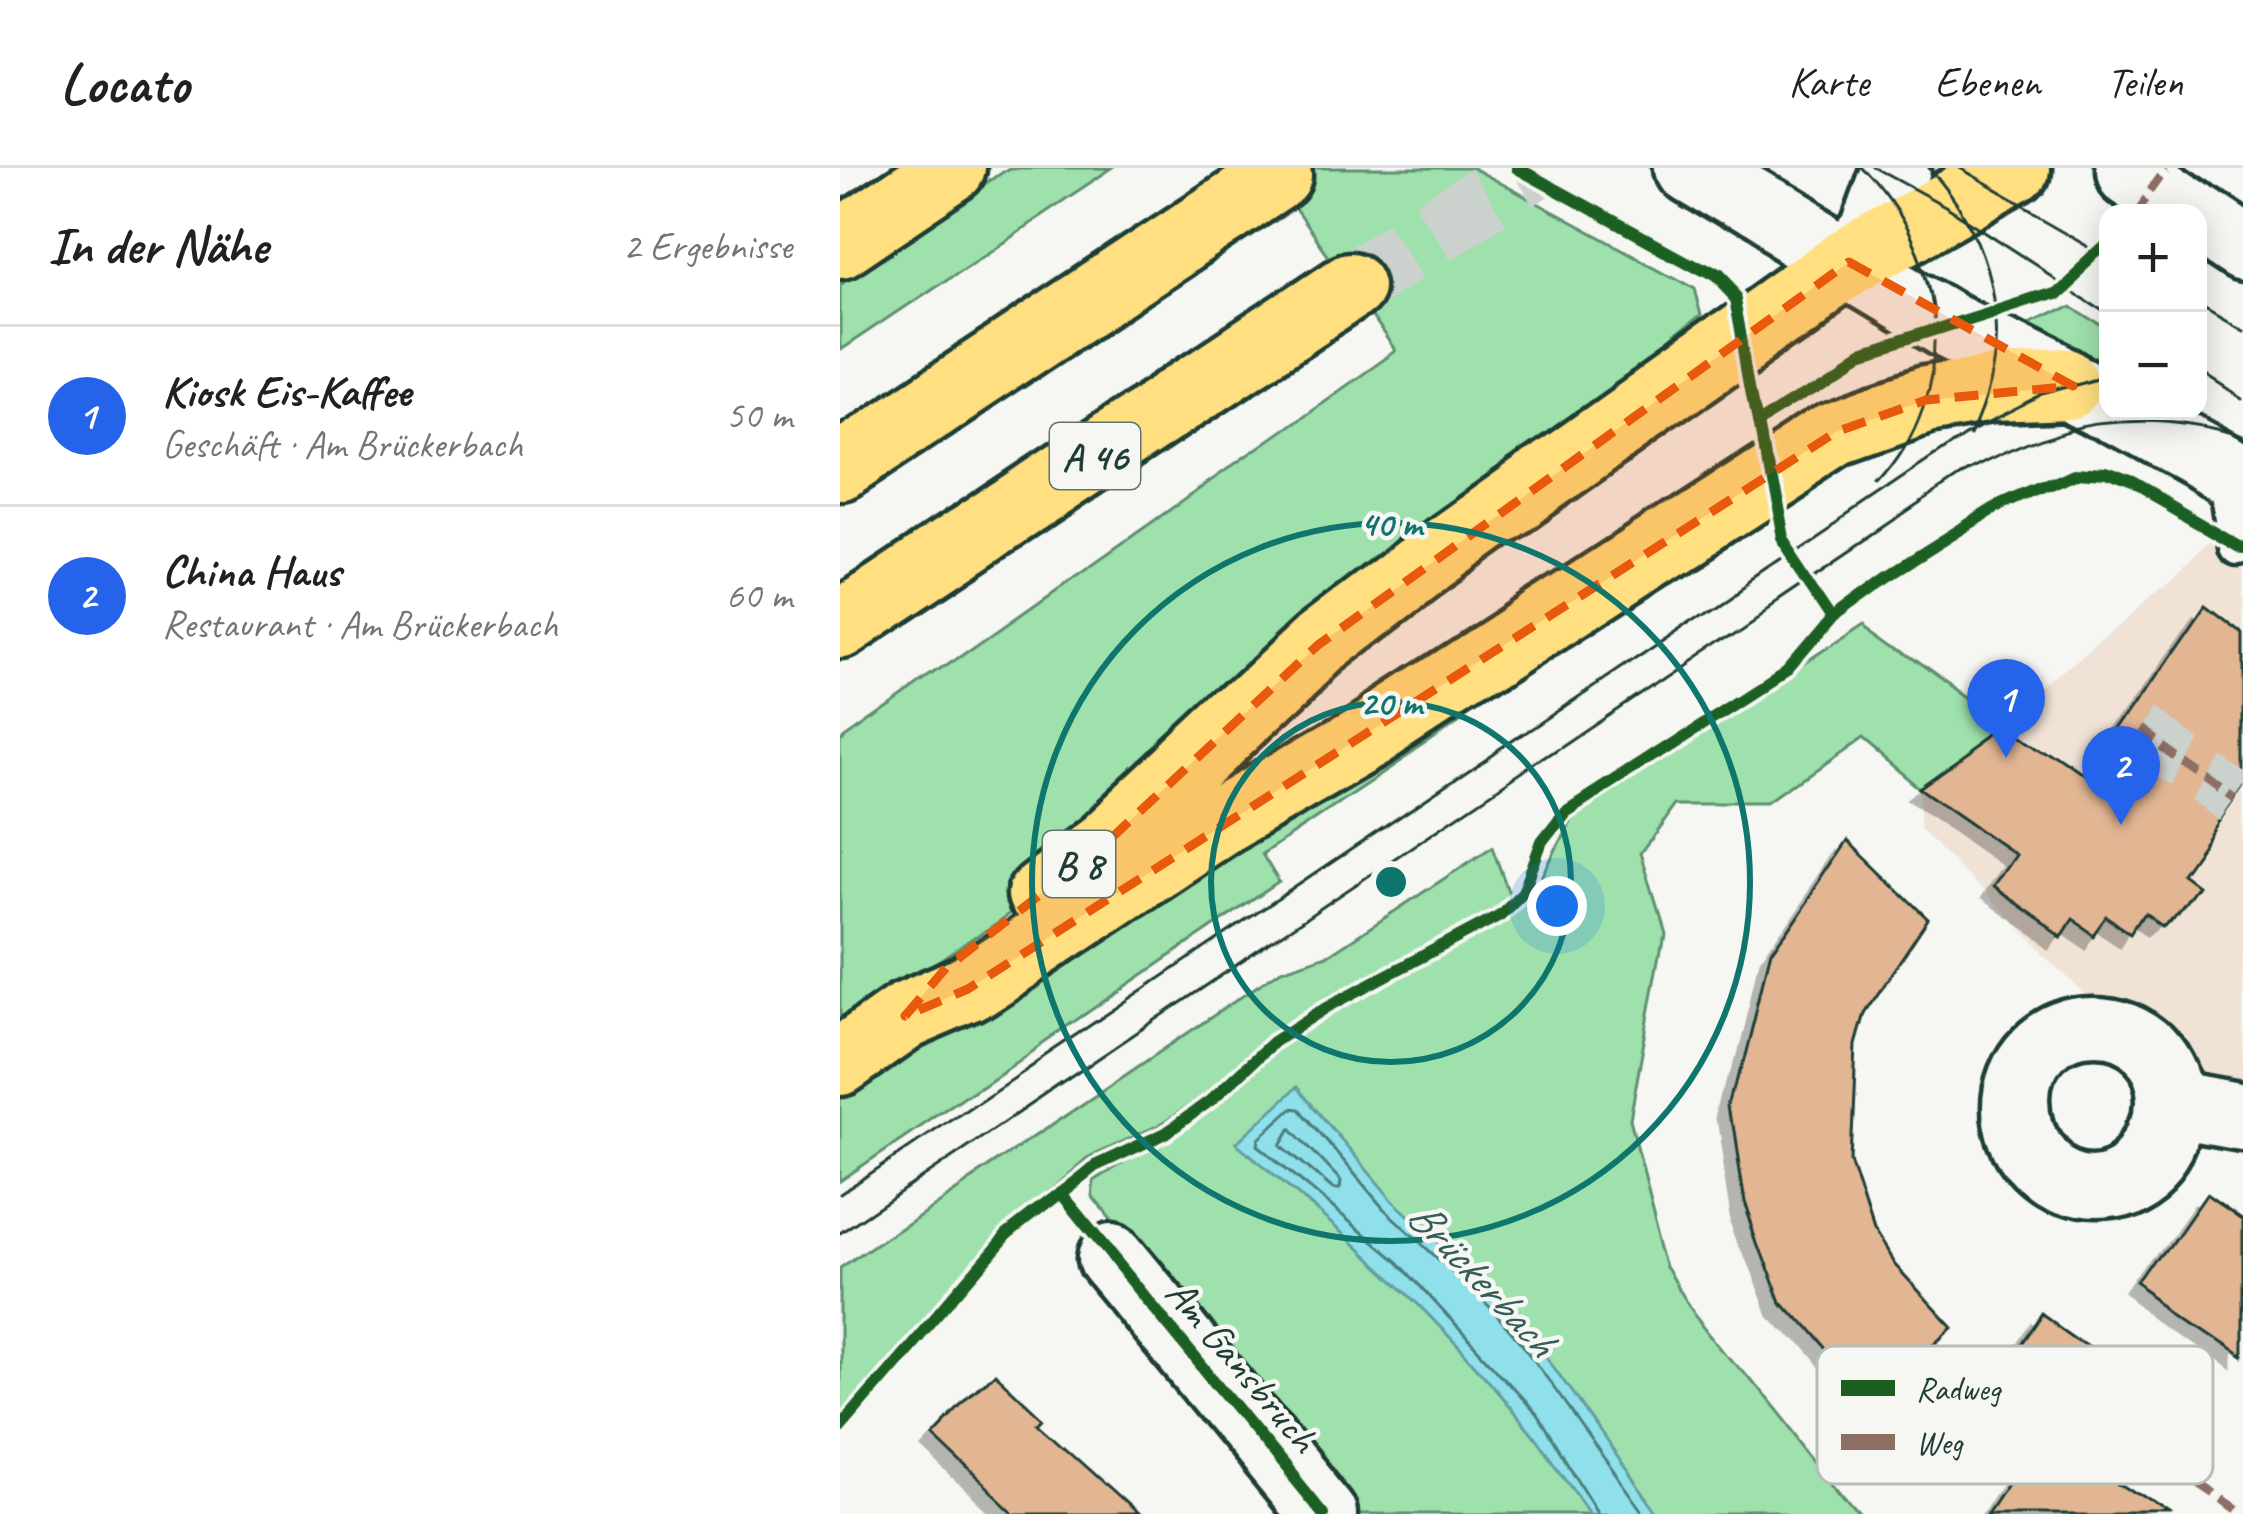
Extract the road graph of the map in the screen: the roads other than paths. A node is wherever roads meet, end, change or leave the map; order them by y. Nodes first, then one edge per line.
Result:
1 (952, 168) edge
2 (1686, 168) edge
3 (1898, 168) edge
4 (2015, 168) edge
5 (2124, 168) edge
6 (1278, 176) dead end
7 (2178, 204) edge
8 (2207, 223) edge
9 (840, 244) edge
10 (2243, 248) edge
11 (1849, 262) junction
12 (1349, 286) tunnel mouth
13 (2099, 399) edge
14 (2099, 400) edge
15 (2138, 420) edge
16 (840, 466) edge
17 (2224, 467) edge
18 (2238, 546) dead end
19 (840, 625) edge
20 (905, 1016) junction
21 (840, 1062) edge
22 (2171, 1104) dead end
23 (2243, 1117) edge
24 (1112, 1258) dead end
25 (1323, 1514) edge

1 - 9 main road
2 - 11 main road
3 - 11 main road
4 - 11 main road
5 - 7 main road
6 - 16 main road
8 - 10 main road
11 - 13 main road
11 - 20 main road, B 8
12 - 19 main road, A 46
14 - 20 main road, B 8
15 - 17 main road
17 - 18 lane
20 - 21 main road, B 8
22 - 23 main road
24 - 25 main road, Am Gansbruch

